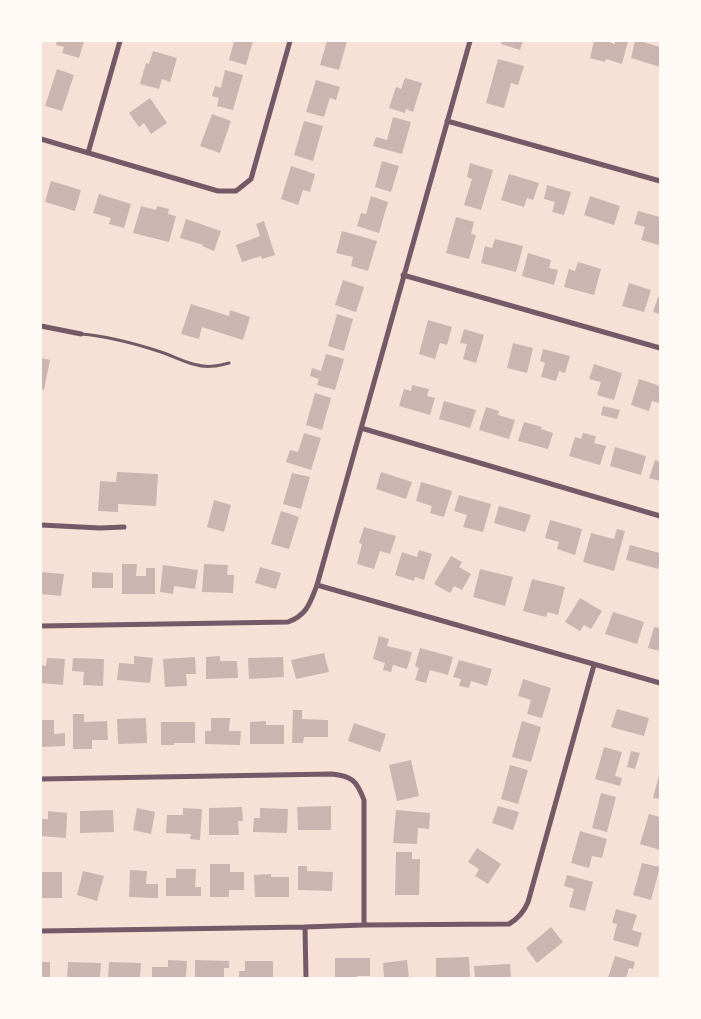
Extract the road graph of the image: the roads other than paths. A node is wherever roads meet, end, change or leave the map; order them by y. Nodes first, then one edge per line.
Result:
1 (120, 41) edge
2 (290, 41) edge
3 (470, 41) edge
4 (447, 121) junction
5 (41, 139) edge
6 (88, 153) junction
7 (660, 182) edge
8 (403, 275) junction
9 (41, 326) edge
10 (81, 334) joint
11 (660, 348) edge
12 (229, 363) dead end
13 (360, 428) junction
14 (660, 516) edge
15 (41, 525) edge
16 (124, 527) dead end
17 (317, 586) junction
18 (41, 626) edge
19 (594, 665) junction
20 (660, 684) edge
21 (41, 779) edge
22 (364, 925) junction
23 (305, 927) junction
24 (41, 931) edge
25 (306, 978) edge

1 - 6 street
2 - 6 street
3 - 4 street
4 - 7 street
4 - 8 street
5 - 6 street
8 - 11 street
8 - 13 street
9 - 10 street
10 - 12 lane
13 - 14 street
13 - 17 street
15 - 16 street
17 - 18 street
17 - 19 street
19 - 20 street
19 - 22 street
21 - 22 street
22 - 23 street
23 - 24 street
23 - 25 street

